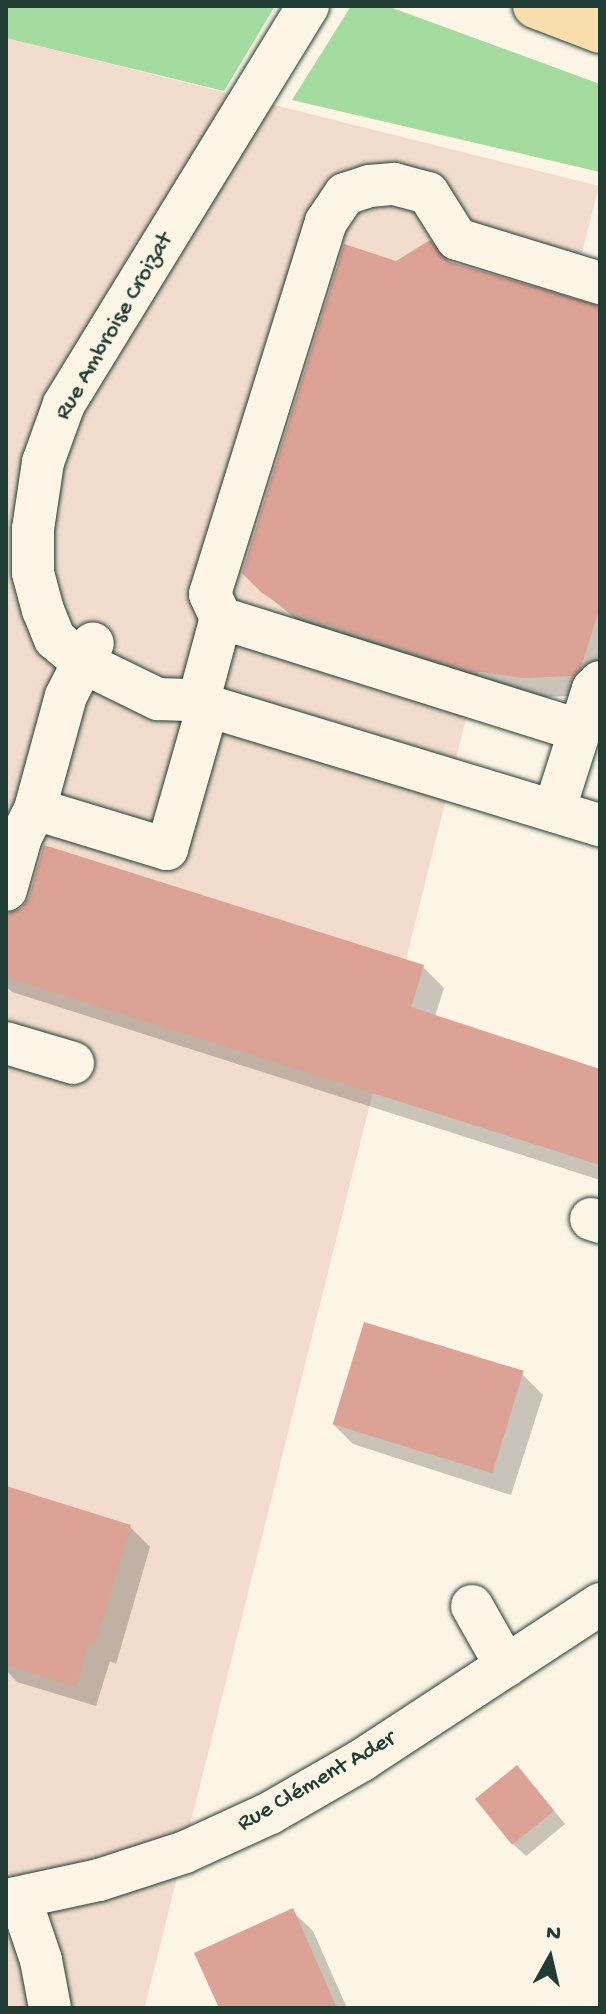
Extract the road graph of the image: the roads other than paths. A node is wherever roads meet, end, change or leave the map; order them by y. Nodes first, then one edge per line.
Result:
1 (308, 6) edge
2 (535, 6) edge
3 (600, 31) edge
4 (600, 283) edge
5 (221, 618) junction
6 (87, 653) junction
7 (600, 682) edge
8 (198, 703) junction
9 (578, 730) junction
10 (35, 809) junction
11 (554, 811) junction
12 (600, 825) edge
13 (6, 890) edge
14 (6, 1043) edge
15 (73, 1063) dead end
16 (600, 1604) edge
17 (472, 1606) dead end
18 (506, 1666) junction
19 (13, 1899) edge
20 (50, 2008) edge

1 - 6 street, Rue Ambroise Croizat
2 - 3 highway
4 - 5 street
5 - 8 street
5 - 9 street
6 - 8 street, Rue Ambroise Croizat
6 - 10 street
7 - 9 street
8 - 10 street
8 - 11 street, Rue Ambroise Croizat
9 - 11 street
10 - 13 street
11 - 12 street, Rue Ambroise Croizat
14 - 15 street
16 - 18 street, Rue Clément Ader
17 - 18 street
18 - 19 street, Rue Clément Ader
19 - 20 street

